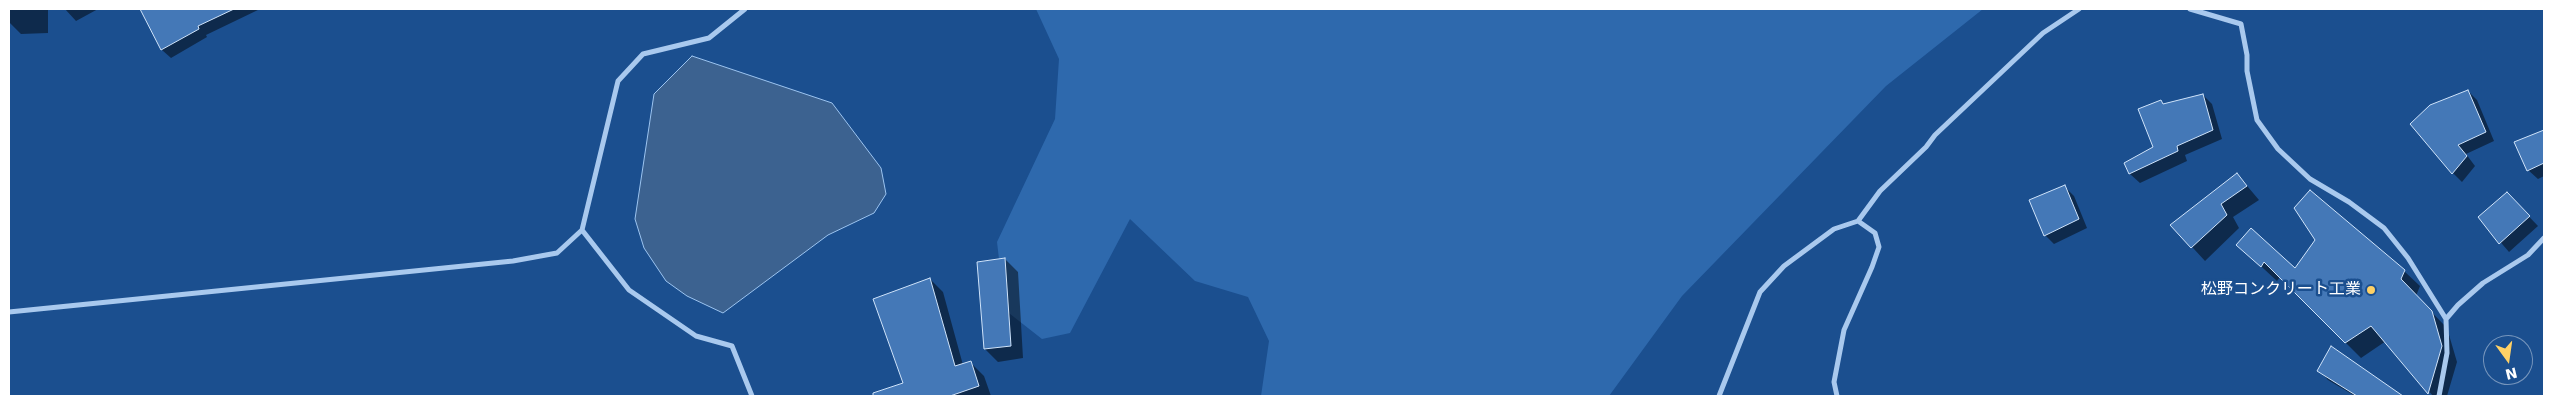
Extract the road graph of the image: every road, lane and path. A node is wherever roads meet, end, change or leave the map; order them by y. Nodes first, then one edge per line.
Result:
1 (744, 9) edge
2 (2078, 9) edge
3 (2190, 9) edge
4 (1858, 221) junction
5 (582, 230) junction
6 (2544, 238) edge
7 (9, 312) edge
8 (2446, 319) junction
9 (752, 396) edge
10 (1719, 396) edge
11 (1838, 396) edge
12 (2439, 396) edge

1 - 5 street
2 - 4 street
3 - 8 street
4 - 10 street
4 - 11 street
5 - 7 street
5 - 9 street
6 - 8 street
8 - 12 street

